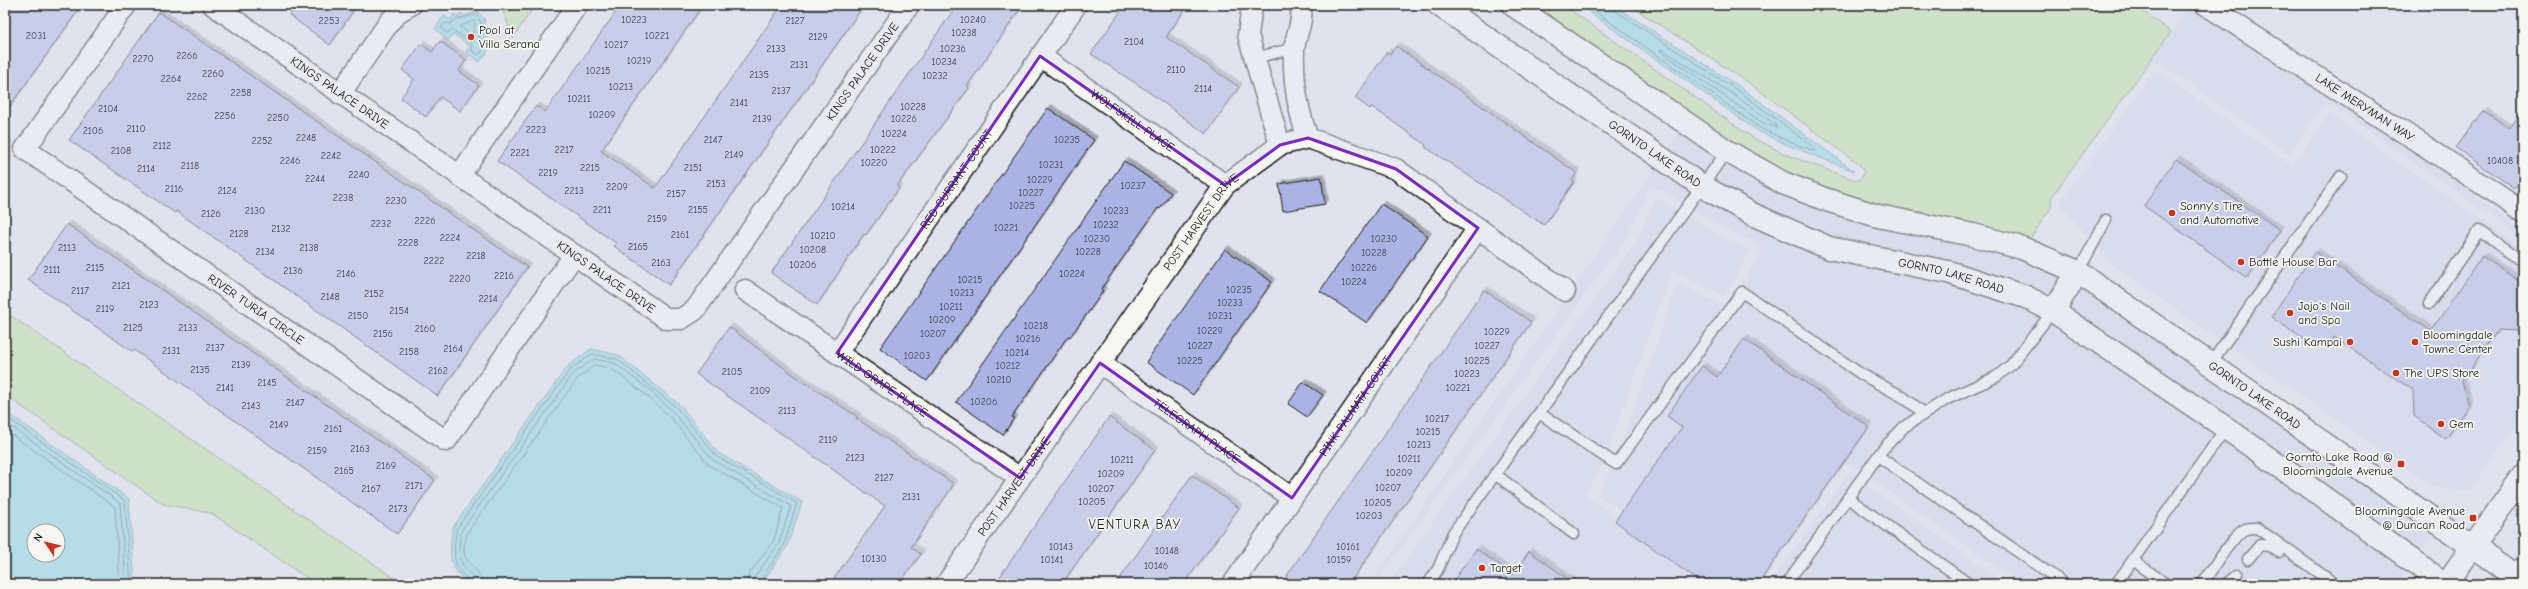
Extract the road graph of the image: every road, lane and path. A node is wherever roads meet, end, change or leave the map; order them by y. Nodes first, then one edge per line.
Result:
1 (126, 5) edge
2 (213, 5) edge
3 (411, 5) edge
4 (577, 5) edge
5 (909, 5) edge
6 (1076, 5) edge
7 (1252, 5) edge
8 (1300, 5) edge
9 (1439, 5) edge
10 (1513, 5) edge
11 (2206, 5) edge
12 (1294, 48) junction
13 (1040, 56) junction
14 (1255, 58) junction
15 (340, 94) junction
16 (1308, 138) junction
17 (1280, 145) junction
18 (1727, 151) junction
19 (459, 176) junction
20 (2341, 176) dead end
21 (1225, 185) junction
22 (1702, 186) junction
23 (2523, 212) edge
24 (2106, 220) dead end
25 (1478, 228) junction
26 (574, 255) junction
27 (2523, 262) edge
28 (2078, 272) junction
29 (745, 290) dead end
30 (1565, 291) dead end
31 (2429, 304) dead end
32 (2053, 311) junction
33 (837, 353) junction
34 (1100, 363) junction
35 (2211, 363) junction
36 (1539, 413) junction
37 (1924, 413) junction
38 (2226, 428) junction
39 (1878, 456) junction
40 (1495, 474) junction
41 (2523, 476) edge
42 (1020, 478) junction
43 (1292, 498) junction
44 (1848, 498) junction
45 (1574, 534) dead end
46 (2473, 546) junction
47 (2248, 559) dead end
48 (2133, 560) junction
49 (2237, 575) dead end
50 (2519, 578) edge
51 (946, 584) edge
52 (1233, 584) edge
53 (1428, 584) edge
54 (1786, 584) edge
55 (1969, 584) edge
56 (2065, 584) edge
57 (2116, 584) edge
58 (2166, 584) edge
59 (2202, 584) edge
60 (2226, 584) edge
61 (2328, 584) edge
62 (2336, 584) edge
63 (2445, 584) edge

1 - 26 street, RIVER TURIA CIRCLE
2 - 15 street, KINGS PALACE DRIVE
3 - 15 street
4 - 19 street
5 - 26 street, KINGS PALACE DRIVE
6 - 13 street, RED CURRANT COURT
7 - 14 street
8 - 12 street
9 - 22 street, GORNTO LAKE ROAD
10 - 18 street, GORNTO LAKE ROAD
11 - 23 street, LAKE MERYMAN WAY
12 - 14 lane
12 - 16 street
13 - 21 street, WOLFSKILL PLACE
13 - 33 street, RED CURRANT COURT
14 - 17 street
15 - 19 street, KINGS PALACE DRIVE
16 - 17 street, POST HARVEST DRIVE
16 - 25 street
17 - 21 street, POST HARVEST DRIVE
18 - 22 lane
18 - 28 street, GORNTO LAKE ROAD
19 - 26 street, KINGS PALACE DRIVE
20 - 35 lane
21 - 34 street, POST HARVEST DRIVE
22 - 32 street, GORNTO LAKE ROAD
22 - 36 lane
24 - 28 lane
25 - 30 street
25 - 43 street, PINK PALMATA COURT
27 - 31 lane
28 - 32 street
28 - 35 street, GORNTO LAKE ROAD
29 - 33 street, WILD GRAPE PLACE
32 - 37 lane
32 - 38 street, GORNTO LAKE ROAD
33 - 42 street, WILD GRAPE PLACE
34 - 42 street, POST HARVEST DRIVE
34 - 43 street, TELEGRAPH PLACE
35 - 46 street, GORNTO LAKE ROAD
36 - 37 lane
36 - 40 lane
37 - 39 lane
38 - 48 lane
38 - 63 street, GORNTO LAKE ROAD
39 - 44 lane
39 - 56 lane
40 - 45 lane
40 - 53 lane
41 - 46 street
42 - 51 street, POST HARVEST DRIVE
43 - 52 street, PINK PALMATA COURT
44 - 54 lane
44 - 55 lane
46 - 50 street, GORNTO LAKE ROAD
46 - 63 street
47 - 61 lane
48 - 57 lane
48 - 58 lane
49 - 60 lane
59 - 62 lane

